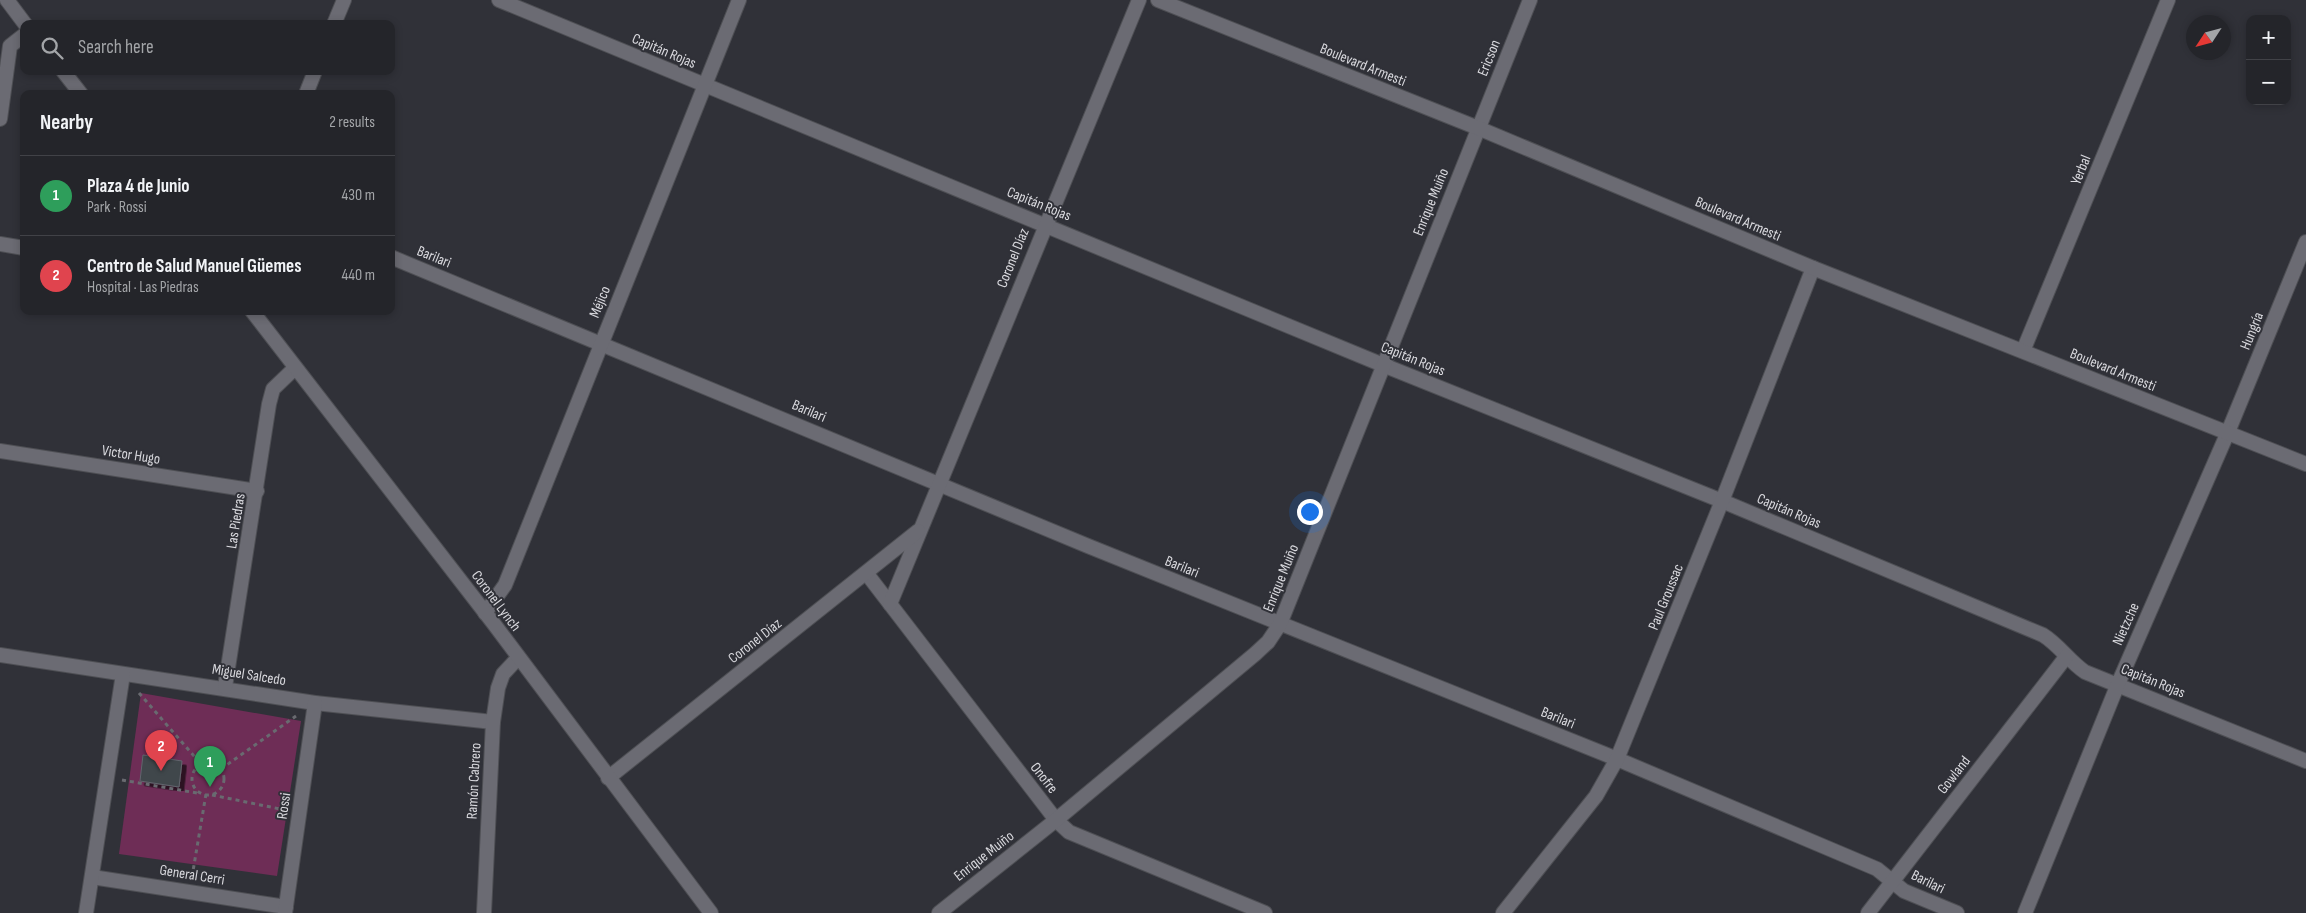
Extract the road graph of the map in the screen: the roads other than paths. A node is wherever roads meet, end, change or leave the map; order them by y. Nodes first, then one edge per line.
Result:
1 (7, 0) edge
2 (344, 0) edge
3 (499, 0) edge
4 (738, 0) edge
5 (1138, 0) edge
6 (1158, 0) edge
7 (1530, 0) edge
8 (2168, 0) edge
9 (22, 20) edge
10 (336, 20) edge
11 (20, 37) edge
12 (5, 46) edge
13 (66, 75) edge
14 (313, 75) edge
15 (704, 85) junction
16 (78, 90) edge
17 (308, 90) edge
18 (0, 119) edge
19 (1478, 128) junction
20 (1045, 224) junction
21 (2306, 242) edge
22 (0, 244) edge
23 (20, 247) edge
24 (395, 259) edge
25 (1813, 268) junction
26 (255, 315) edge
27 (601, 342) junction
28 (2024, 351) junction
29 (1383, 364) junction
30 (295, 368) junction
31 (2228, 432) junction
32 (0, 451) edge
33 (2306, 464) edge
34 (939, 483) junction
35 (257, 491) junction
36 (1722, 501) junction
37 (921, 529) junction
38 (867, 574) junction
39 (890, 604) junction
40 (485, 613) junction
41 (1280, 624) junction
42 (0, 655) edge
43 (2066, 657) junction
44 (518, 658) junction
45 (123, 674) junction
46 (2118, 684) junction
47 (225, 688) junction
48 (315, 703) junction
49 (493, 722) junction
50 (1617, 759) junction
51 (2306, 761) edge
52 (608, 778) junction
53 (1056, 820) junction
54 (92, 877) junction
55 (1893, 881) junction
56 (286, 910) edge
57 (706, 911) edge
58 (86, 913) edge
59 (484, 913) edge
60 (939, 913) edge
61 (1265, 913) edge
62 (1503, 913) edge
63 (1868, 913) edge
64 (1957, 913) edge
65 (2025, 913) edge

1 - 9 street
2 - 10 street
3 - 15 street, Capitán Rojas
4 - 15 street, Méjico
5 - 20 street, Coronel Díaz
6 - 19 street, Boulevard Armesti
7 - 19 street, Ericson
8 - 28 street, Yerbal
11 - 12 street
12 - 18 street
13 - 16 street
14 - 17 street
15 - 20 street, Capitán Rojas
15 - 27 street, Méjico
19 - 25 street, Boulevard Armesti
19 - 29 street, Enrique Muiño
20 - 29 street, Capitán Rojas
20 - 34 street, Coronel Díaz
21 - 31 street, Hungría
22 - 23 street
24 - 27 street, Barilari
25 - 28 street, Boulevard Armesti
25 - 36 street, Paul Groussac
26 - 30 street, Coronel Lynch
27 - 34 street, Barilari
27 - 40 street, Méjico
28 - 31 street, Boulevard Armesti
29 - 36 street, Capitán Rojas
29 - 41 street, Enrique Muiño
30 - 35 street, Las Piedras
30 - 40 street, Coronel Lynch
31 - 33 street, Boulevard Armesti
31 - 46 street, Nietzche
32 - 35 street, Victor Hugo
34 - 37 street, Coronel Díaz
34 - 41 street, Barilari
35 - 47 street, Las Piedras
36 - 43 street, Capitán Rojas
36 - 50 street, Paul Groussac
37 - 38 street, Coronel Díaz
37 - 39 street, Coronel Díaz
38 - 39 street, Onofre
38 - 52 street, Coronel Díaz
39 - 53 street, Onofre
40 - 44 street, Coronel Lynch
41 - 50 street, Barilari
41 - 53 street, Enrique Muiño
42 - 45 street, Miguel Salcedo
43 - 46 street, Capitán Rojas
43 - 55 street, Gowland
44 - 49 street, Ramón Cabrero
44 - 52 street, Coronel Lynch
45 - 47 street, Miguel Salcedo
45 - 54 street
46 - 51 street, Capitán Rojas
46 - 65 street, Nietzche
47 - 48 street, Miguel Salcedo
48 - 49 street, Miguel Salcedo
48 - 56 street, Rossi
49 - 59 street, Ramón Cabrero
50 - 55 street, Barilari
50 - 62 street, Paul Groussac
52 - 57 street, Coronel Lynch
53 - 60 street, Enrique Muiño
53 - 61 street, Onofre
54 - 56 street, General Cerri
54 - 58 street
55 - 63 street, Gowland
55 - 64 street, Barilari

